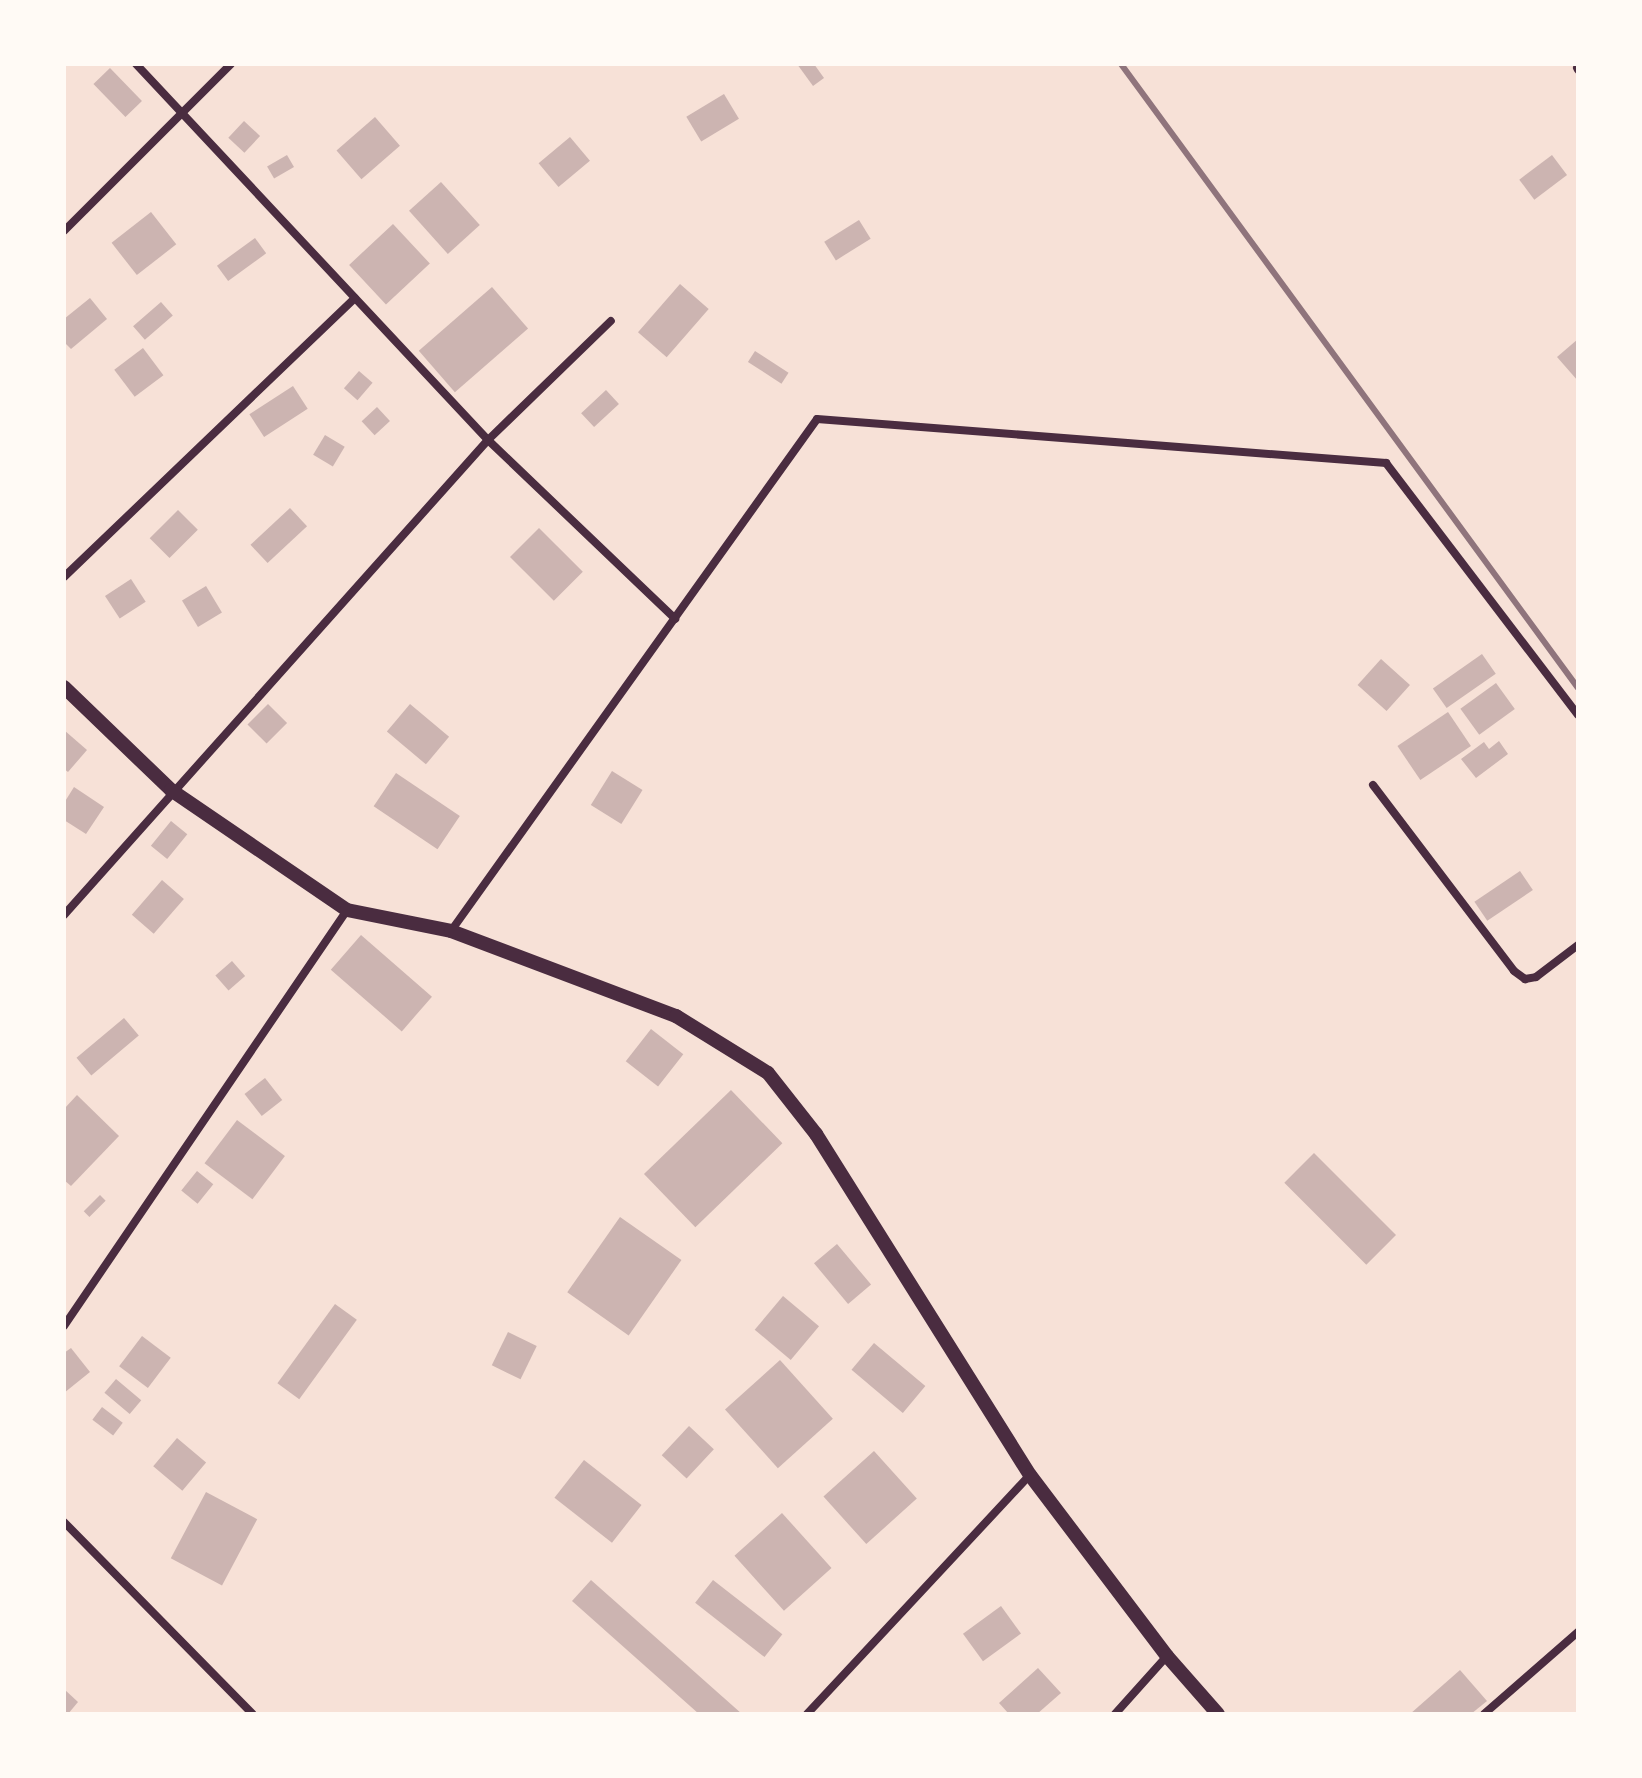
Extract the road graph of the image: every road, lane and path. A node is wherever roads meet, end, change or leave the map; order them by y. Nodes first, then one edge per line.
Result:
1 (136, 64) edge
2 (231, 64) edge
3 (182, 115) junction
4 (64, 231) edge
5 (355, 298) junction
6 (611, 321) dead end
7 (488, 440) junction
8 (64, 577) edge
9 (675, 619) junction
10 (64, 687) edge
11 (1578, 715) edge
12 (1373, 785) dead end
13 (171, 790) junction
14 (347, 910) junction
15 (64, 915) edge
16 (451, 931) junction
17 (1578, 945) edge
18 (64, 1326) edge
19 (1030, 1475) junction
20 (64, 1522) edge
21 (1578, 1632) edge
22 (1167, 1656) junction
23 (253, 1714) edge
24 (807, 1714) edge
25 (1115, 1714) edge
26 (1218, 1714) edge
27 (1484, 1714) edge

1 - 3 street
2 - 3 street
3 - 4 street
3 - 5 street
5 - 7 street
5 - 8 street
6 - 7 street
7 - 9 street
7 - 13 street
9 - 11 street
9 - 16 street
10 - 13 street
12 - 17 street
13 - 14 street
13 - 15 street
14 - 16 street
14 - 18 street
16 - 19 street
19 - 22 street
19 - 24 street
20 - 23 street
21 - 27 street
22 - 25 street
22 - 26 street

